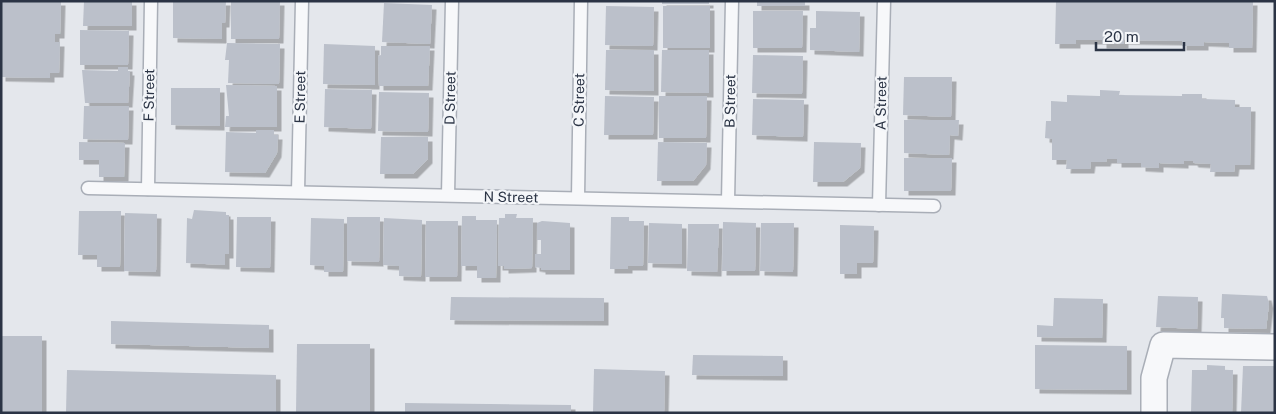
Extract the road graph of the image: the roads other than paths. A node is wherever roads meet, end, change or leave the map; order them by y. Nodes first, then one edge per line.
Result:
1 (151, 1) edge
2 (302, 1) edge
3 (452, 1) edge
4 (581, 1) edge
5 (732, 1) edge
6 (884, 1) edge
7 (88, 188) dead end
8 (148, 189) junction
9 (298, 192) junction
10 (448, 195) junction
11 (578, 198) junction
12 (728, 201) junction
13 (879, 205) junction
14 (934, 206) dead end
15 (1275, 347) edge
16 (1154, 413) edge

1 - 8 lane, F Street
2 - 9 lane, E Street
3 - 10 lane, D Street
4 - 11 lane, C Street
5 - 12 lane, B Street
6 - 13 lane, A Street
7 - 8 lane, N Street
8 - 9 lane, N Street
9 - 10 lane, N Street
10 - 11 lane, N Street
11 - 12 lane, N Street
12 - 13 lane, N Street
13 - 14 lane, N Street
15 - 16 street

